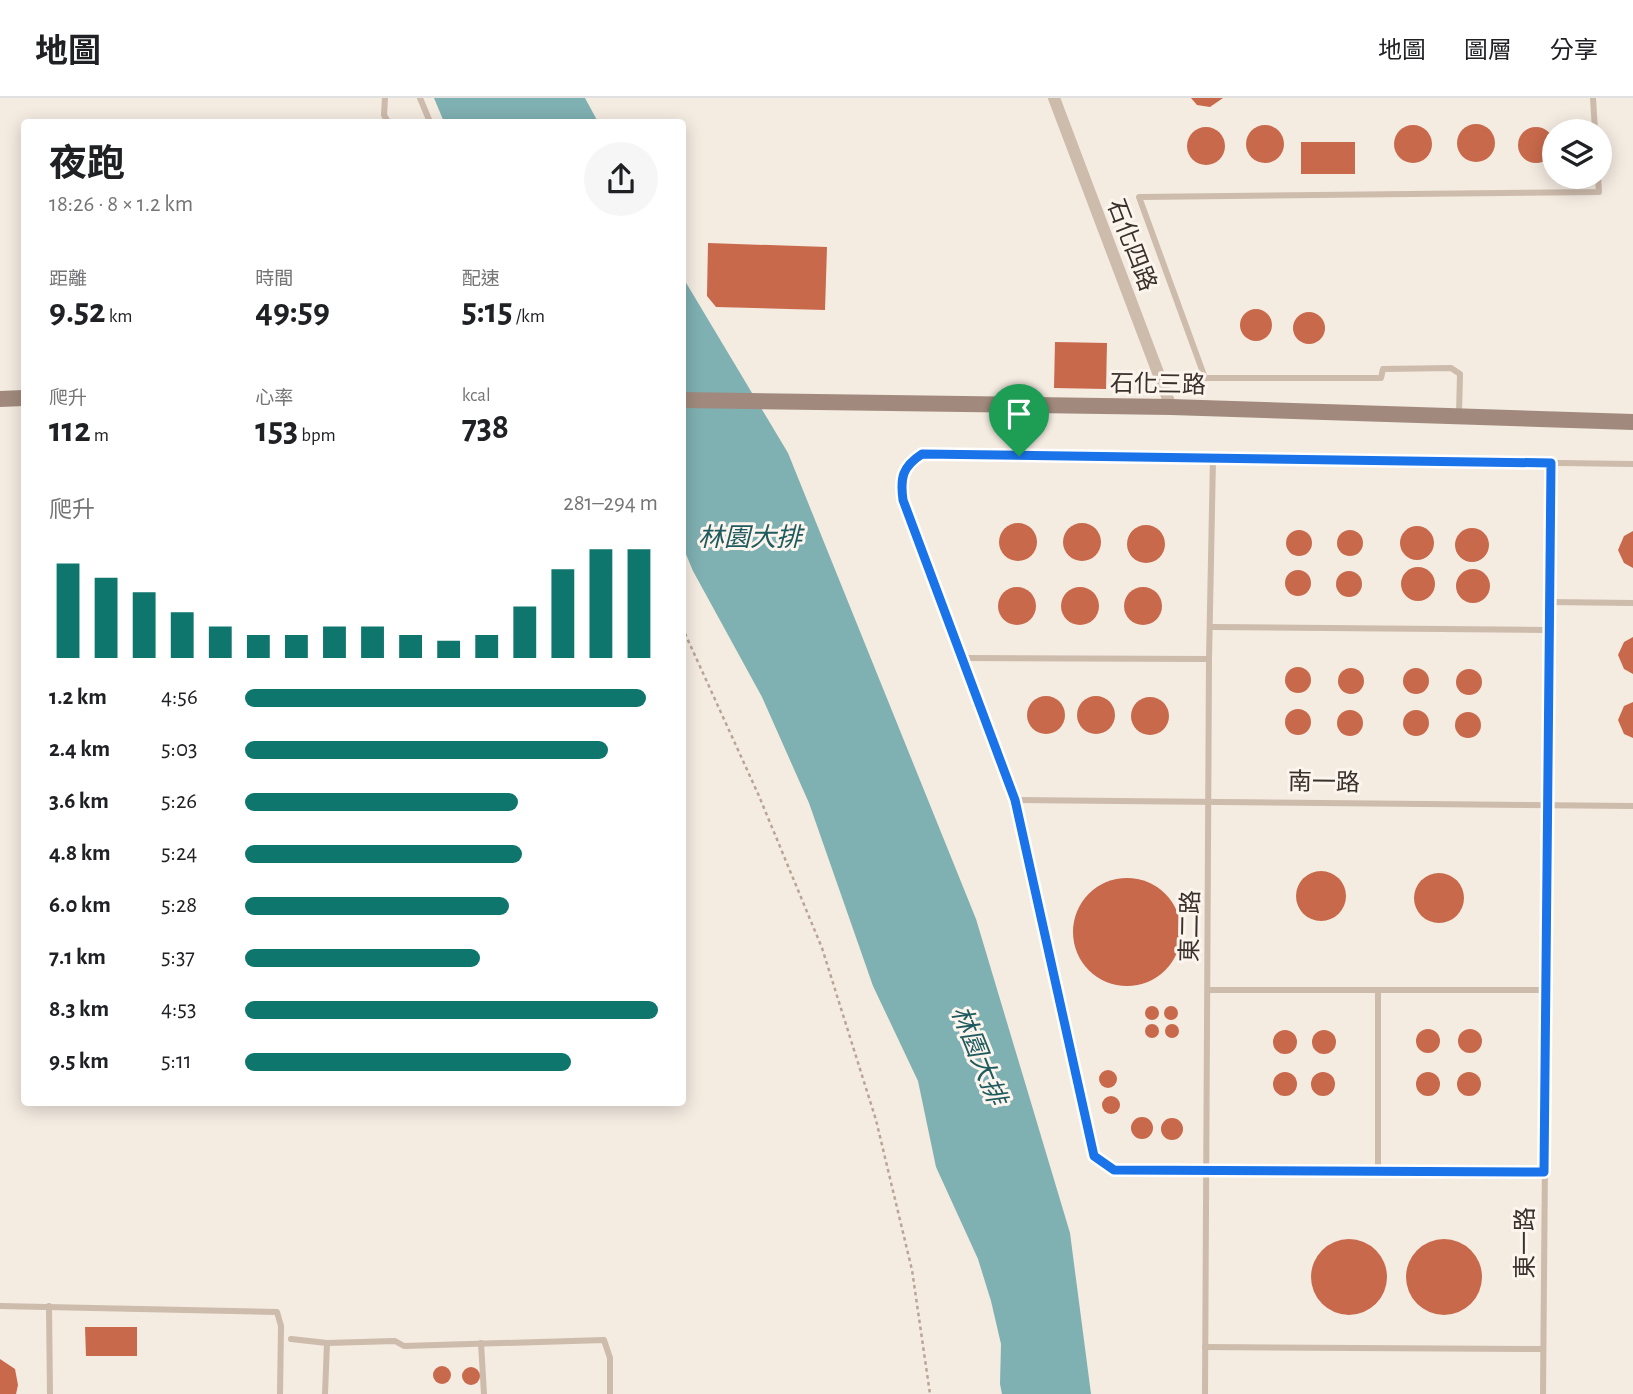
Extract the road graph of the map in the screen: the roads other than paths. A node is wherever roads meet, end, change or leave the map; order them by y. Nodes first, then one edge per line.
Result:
1 (385, 98) edge
2 (420, 98) edge
3 (1054, 98) edge
4 (1593, 98) edge
5 (386, 119) edge
6 (429, 119) edge
7 (1594, 119) edge
8 (1599, 189) edge
9 (21, 398) edge
10 (0, 399) edge
11 (686, 400) edge
12 (1171, 407) junction
13 (1459, 416) junction
14 (1633, 422) edge
15 (1213, 458) junction
16 (1551, 463) junction
17 (1633, 464) edge
18 (1549, 603) junction
19 (1633, 603) edge
20 (1212, 627) junction
21 (1549, 630) junction
22 (964, 658) junction
23 (1209, 659) junction
24 (1015, 800) junction
25 (1210, 800) junction
26 (1547, 805) junction
27 (1633, 806) edge
28 (1208, 990) junction
29 (1378, 990) junction
30 (1546, 990) junction
31 (1205, 1171) junction
32 (1378, 1172) junction
33 (1544, 1172) junction
34 (0, 1306) edge
35 (49, 1306) junction
36 (291, 1339) dead end
37 (327, 1343) junction
38 (481, 1343) junction
39 (1205, 1347) junction
40 (1543, 1349) junction
41 (50, 1394) edge
42 (280, 1394) edge
43 (325, 1394) edge
44 (484, 1394) edge
45 (610, 1394) edge
46 (1205, 1394) edge
47 (1543, 1394) edge

1 - 5 lane
2 - 6 lane
3 - 12 street, 石化四路
4 - 7 lane
8 - 13 lane
9 - 10 street
11 - 12 street, 石化三路
12 - 13 street, 石化三路
13 - 14 street, 石化三路
15 - 16 lane
15 - 20 lane, 東二路
15 - 22 lane
16 - 17 lane
16 - 18 lane, 東一路
18 - 19 lane
18 - 21 lane, 東一路
20 - 21 lane
20 - 23 lane, 東二路
21 - 26 lane, 東一路
22 - 23 lane
22 - 24 lane
23 - 25 lane, 東二路
24 - 25 lane, 南一路
24 - 31 lane
25 - 26 lane, 南一路
25 - 28 lane, 東二路
26 - 27 lane, 南一路
26 - 30 lane, 東一路
28 - 29 lane
28 - 31 lane, 東二路
29 - 30 lane
29 - 32 lane
30 - 33 lane, 東一路
31 - 32 lane
31 - 39 lane, 東二路
32 - 33 lane
33 - 40 lane, 東一路
34 - 35 lane
35 - 41 lane
35 - 42 lane
36 - 37 lane
37 - 38 lane
37 - 43 lane
38 - 44 lane
38 - 45 lane
39 - 40 lane
39 - 46 lane, 東二路
40 - 47 lane, 東一路

